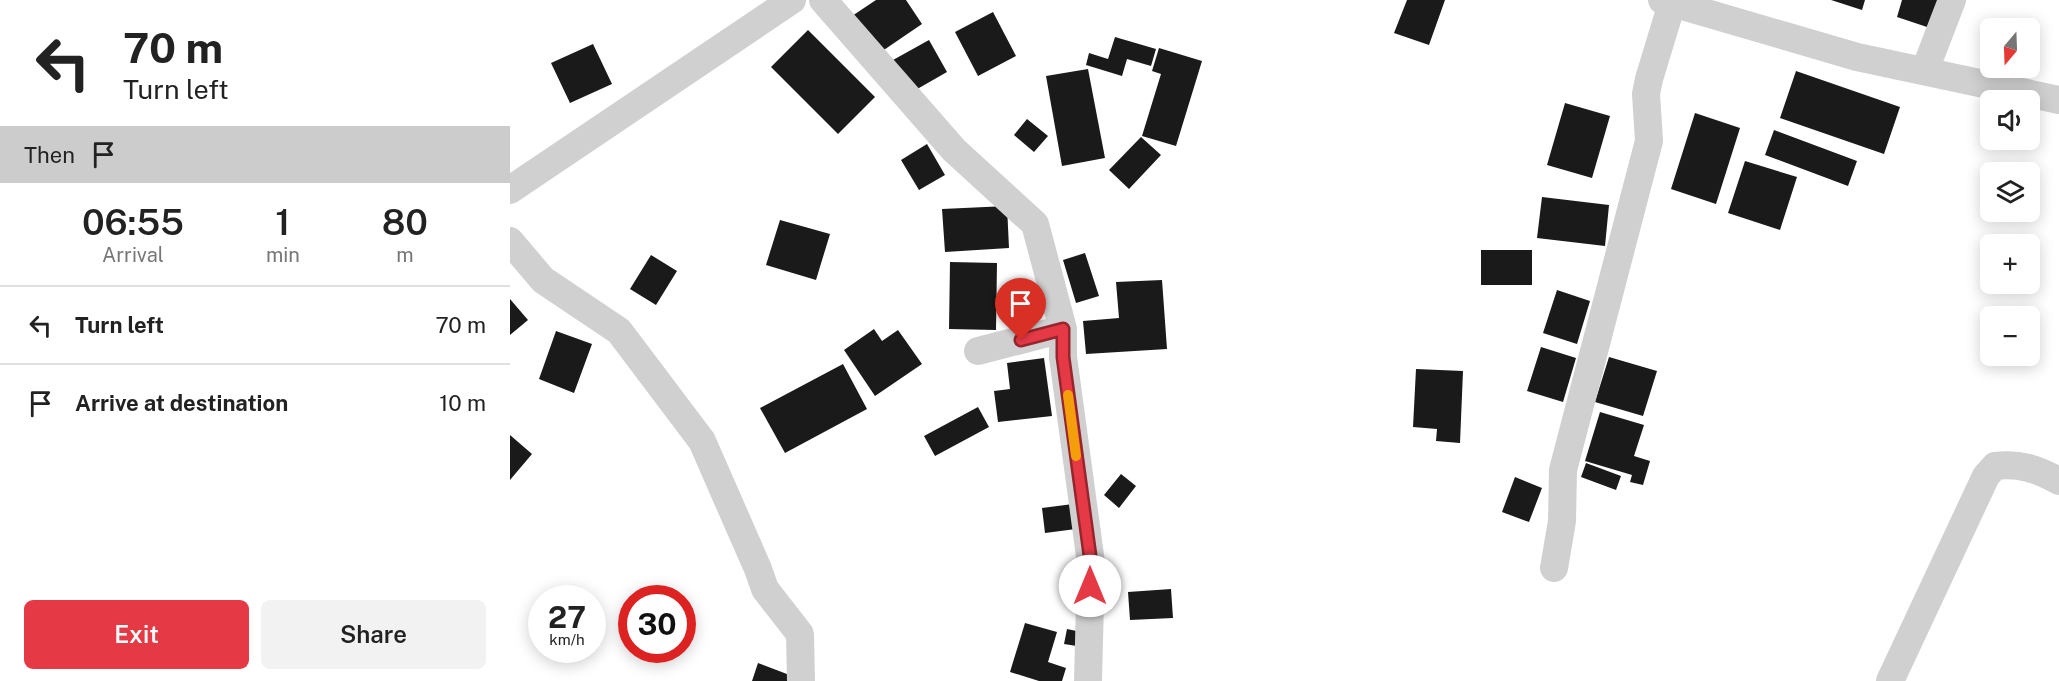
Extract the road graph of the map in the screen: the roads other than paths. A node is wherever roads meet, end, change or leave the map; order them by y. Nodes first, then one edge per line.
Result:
1 (792, 0) edge
2 (822, 0) edge
3 (1952, 0) edge
4 (1669, 1) edge
5 (1925, 70) junction
6 (2059, 100) edge
7 (510, 190) edge
8 (510, 241) edge
9 (1063, 329) junction
10 (978, 351) dead end
11 (2059, 481) edge
12 (1554, 568) dead end
13 (801, 681) edge
14 (1088, 681) edge
15 (1890, 681) edge

1 - 7 street
2 - 9 street
3 - 5 street
4 - 5 street
4 - 12 street
5 - 6 street
8 - 13 street
9 - 10 street
9 - 14 street
11 - 15 street

